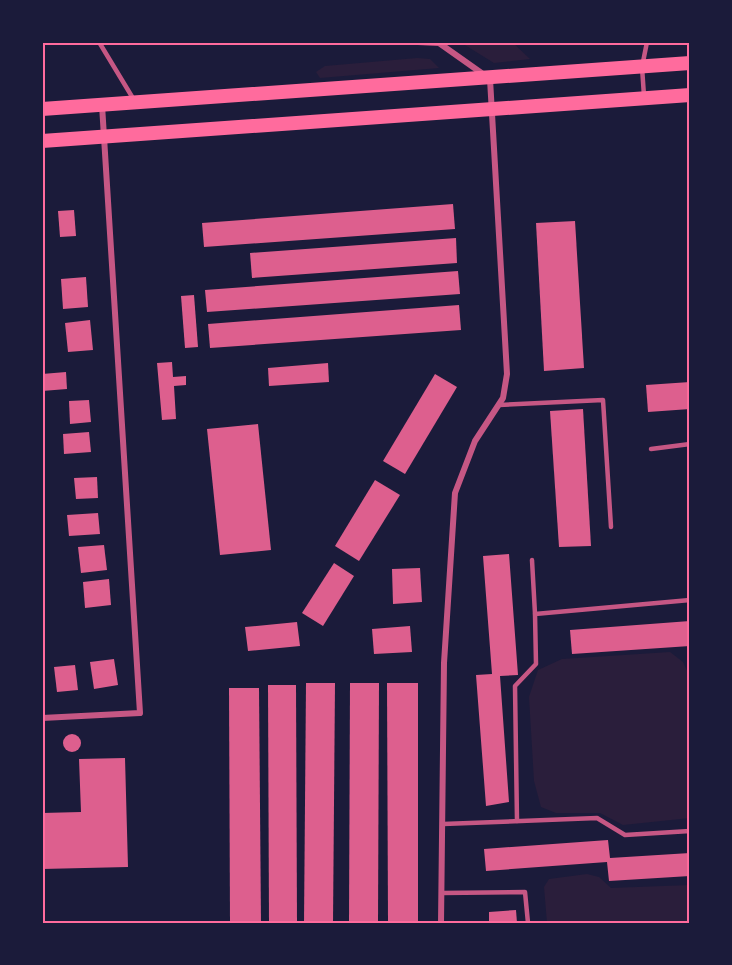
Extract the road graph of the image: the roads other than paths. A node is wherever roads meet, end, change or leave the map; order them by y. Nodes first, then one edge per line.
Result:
1 (99, 42) edge
2 (418, 42) edge
3 (647, 42) edge
4 (690, 63) edge
5 (642, 67) junction
6 (490, 79) junction
7 (690, 95) edge
8 (644, 98) junction
9 (135, 103) junction
10 (102, 105) junction
11 (42, 109) edge
12 (492, 110) junction
13 (104, 136) junction
14 (42, 141) edge
15 (499, 405) junction
16 (690, 444) edge
17 (651, 449) dead end
18 (611, 527) dead end
19 (532, 560) dead end
20 (690, 600) edge
21 (535, 614) junction
22 (42, 718) edge
23 (517, 821) junction
24 (443, 824) junction
25 (690, 831) edge
26 (441, 893) junction
27 (441, 923) edge
28 (528, 923) edge

1 - 9 lane
2 - 6 street
3 - 5 lane
4 - 5 main road
5 - 6 main road
5 - 8 lane
6 - 9 main road
6 - 12 street
7 - 8 main road
8 - 12 main road
9 - 10 main road
10 - 11 main road
10 - 13 street
12 - 13 main road
12 - 15 street
13 - 14 main road
13 - 22 street
15 - 18 lane
15 - 24 street
16 - 17 lane
19 - 21 lane
20 - 21 lane
21 - 23 lane
23 - 24 lane
23 - 25 lane
24 - 26 street
26 - 27 street
26 - 28 lane

